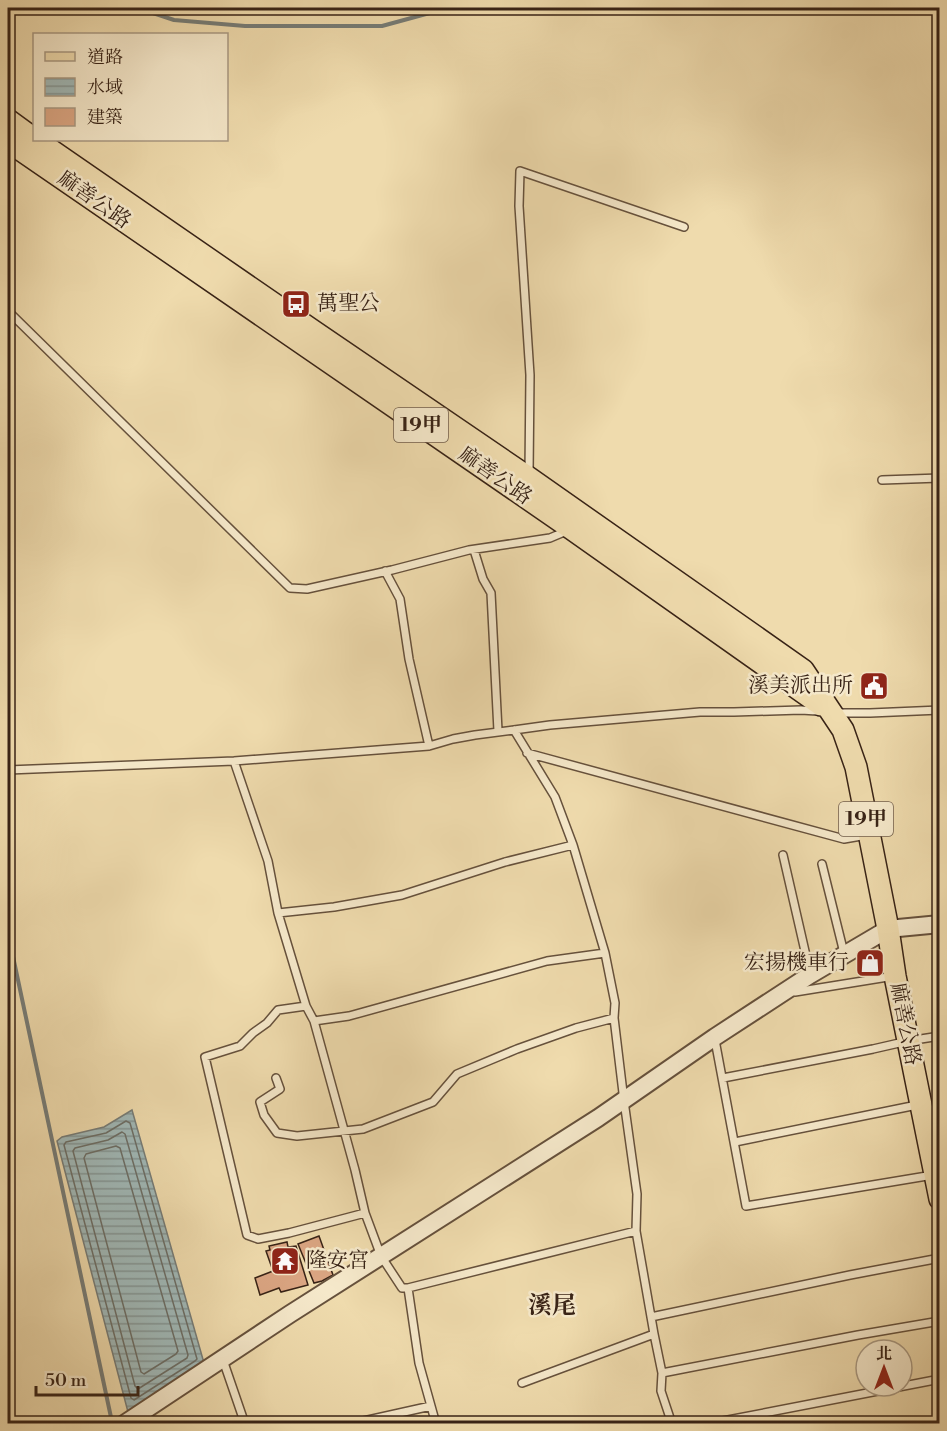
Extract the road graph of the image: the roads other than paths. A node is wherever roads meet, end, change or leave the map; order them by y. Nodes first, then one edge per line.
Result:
1 (8, 120) edge
2 (33, 138) edge
3 (8, 141) edge
4 (38, 141) edge
5 (684, 227) dead end
6 (8, 311) edge
7 (529, 478) junction
8 (939, 478) edge
9 (882, 480) dead end
10 (577, 522) junction
11 (474, 550) junction
12 (385, 571) junction
13 (939, 710) edge
14 (832, 712) junction
15 (514, 730) junction
16 (498, 731) junction
17 (429, 746) junction
18 (527, 753) junction
19 (234, 761) junction
20 (8, 771) edge
21 (869, 834) junction
22 (573, 845) junction
23 (783, 855) dead end
24 (822, 864) dead end
25 (278, 913) junction
26 (939, 924) edge
27 (888, 929) junction
28 (605, 953) junction
29 (845, 956) junction
30 (810, 975) junction
31 (895, 976) junction
32 (781, 994) junction
33 (306, 1006) junction
34 (614, 1018) junction
35 (314, 1021) junction
36 (939, 1036) edge
37 (715, 1037) junction
38 (908, 1041) junction
39 (276, 1078) dead end
40 (723, 1078) junction
41 (624, 1101) junction
42 (920, 1104) junction
43 (345, 1132) junction
44 (735, 1142) junction
45 (934, 1149) edge
46 (934, 1175) junction
47 (939, 1199) edge
48 (365, 1213) junction
49 (636, 1232) junction
50 (381, 1256) junction
51 (939, 1258) edge
52 (408, 1288) junction
53 (651, 1317) junction
54 (939, 1321) edge
55 (654, 1334) junction
56 (222, 1358) junction
57 (662, 1373) junction
58 (939, 1379) edge
59 (522, 1383) dead end
60 (431, 1406) junction
61 (124, 1424) edge
62 (245, 1424) edge
63 (350, 1424) edge
64 (436, 1424) edge
65 (672, 1424) edge
66 (707, 1424) edge

1 - 2 main road, 麻善公路 / 19甲
3 - 10 main road, 麻善公路 / 19甲
4 - 7 main road, 麻善公路 / 19甲
5 - 7 lane
6 - 12 lane
7 - 10 main road, 麻善公路 / 19甲
8 - 9 lane
10 - 11 lane
10 - 14 main road, 麻善公路 / 19甲
11 - 12 lane
11 - 16 lane
12 - 17 lane
13 - 14 lane
14 - 15 lane
14 - 21 main road, 麻善公路 / 19甲
15 - 16 lane
15 - 18 lane
16 - 17 lane
17 - 19 lane
18 - 21 lane
18 - 22 lane
19 - 20 lane
19 - 25 lane
21 - 27 main road, 麻善公路 / 19甲
22 - 25 lane
22 - 28 lane
23 - 30 lane
24 - 29 lane
25 - 33 lane
26 - 27 street
27 - 29 street
27 - 31 main road, 麻善公路 / 19甲
28 - 34 lane
28 - 35 lane
29 - 30 street
30 - 32 street
31 - 32 lane
31 - 38 main road, 麻善公路 / 19甲
32 - 37 street
33 - 35 lane
33 - 48 lane
34 - 41 lane
34 - 43 lane
35 - 43 lane
36 - 38 lane
37 - 40 lane
37 - 41 street
38 - 40 lane
38 - 42 main road, 麻善公路 / 19甲
39 - 43 lane
40 - 44 lane
41 - 49 lane
41 - 50 street
42 - 44 lane
42 - 45 main road, 麻善公路 / 19甲
43 - 48 lane
44 - 46 lane
45 - 46 main road, 麻善公路 / 19甲
46 - 47 main road, 麻善公路 / 19甲
48 - 50 lane
49 - 52 lane
49 - 53 lane
50 - 52 lane
50 - 56 street
51 - 53 lane
52 - 60 lane
53 - 55 lane
54 - 57 lane
55 - 57 lane
55 - 59 lane
56 - 61 street
56 - 62 lane
57 - 65 lane
58 - 66 lane
60 - 63 lane
60 - 64 lane

